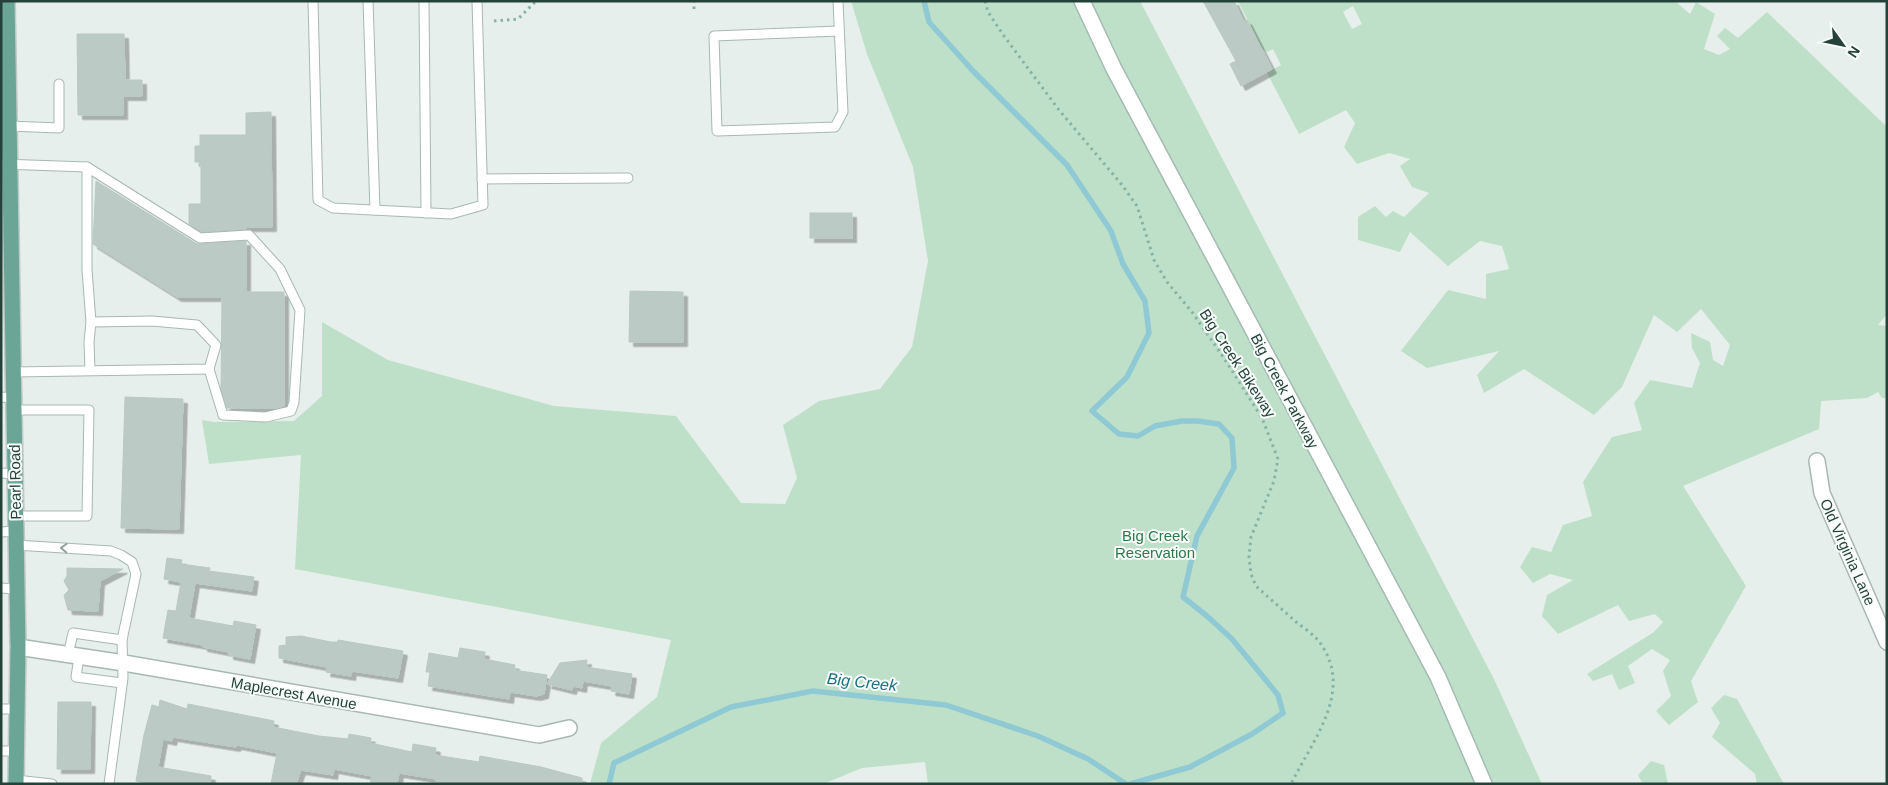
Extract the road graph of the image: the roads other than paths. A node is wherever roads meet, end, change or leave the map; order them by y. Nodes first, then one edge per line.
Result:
1 (7, 1) edge
2 (314, 1) edge
3 (368, 1) edge
4 (424, 1) edge
5 (477, 1) edge
6 (838, 1) edge
7 (1082, 1) edge
8 (839, 31) junction
9 (58, 84) dead end
10 (9, 126) junction
11 (6, 164) edge
12 (87, 167) junction
13 (628, 178) dead end
14 (482, 179) junction
15 (375, 210) junction
16 (426, 213) junction
17 (7, 321) edge
18 (91, 322) junction
19 (209, 369) junction
20 (90, 371) junction
21 (13, 372) junction
22 (10, 402) edge
23 (1817, 461) dead end
24 (8, 474) edge
25 (12, 531) edge
26 (1, 588) edge
27 (17, 589) junction
28 (122, 640) junction
29 (1887, 642) edge
30 (18, 647) junction
31 (73, 656) junction
32 (124, 663) junction
33 (122, 683) junction
34 (1, 709) edge
35 (17, 709) junction
36 (569, 728) dead end
37 (9, 751) edge
38 (16, 782) edge
39 (52, 784) edge
40 (109, 784) edge
41 (1484, 784) edge

1 - 10 main road, Pearl Road
2 - 15 lane
3 - 15 lane
4 - 16 lane
5 - 14 lane
6 - 8 lane
7 - 41 street, Big Creek Parkway
8 - 8 lane
9 - 10 lane
10 - 11 main road, Pearl Road
11 - 12 lane
11 - 17 main road, Pearl Road
12 - 18 lane
12 - 19 lane
13 - 14 lane
14 - 16 lane
15 - 16 lane
17 - 21 main road, Pearl Road
18 - 19 lane
18 - 20 lane
19 - 20 lane
20 - 21 lane
21 - 22 main road, Pearl Road
22 - 24 main road, Pearl Road
22 - 25 lane
23 - 29 street, Old Virginia Lane
24 - 25 main road, Pearl Road
25 - 27 main road, Pearl Road
28 -> 25 lane
26 - 27 lane
27 - 30 main road, Pearl Road
28 - 31 lane
28 - 32 lane
30 - 31 street, Maplecrest Avenue
30 - 35 main road, Pearl Road
31 - 32 street, Maplecrest Avenue
31 - 33 lane
32 - 33 lane
32 - 36 street, Maplecrest Avenue
33 - 40 lane
34 - 35 lane
35 - 37 main road, Pearl Road
37 - 38 main road, Pearl Road
38 - 39 lane

